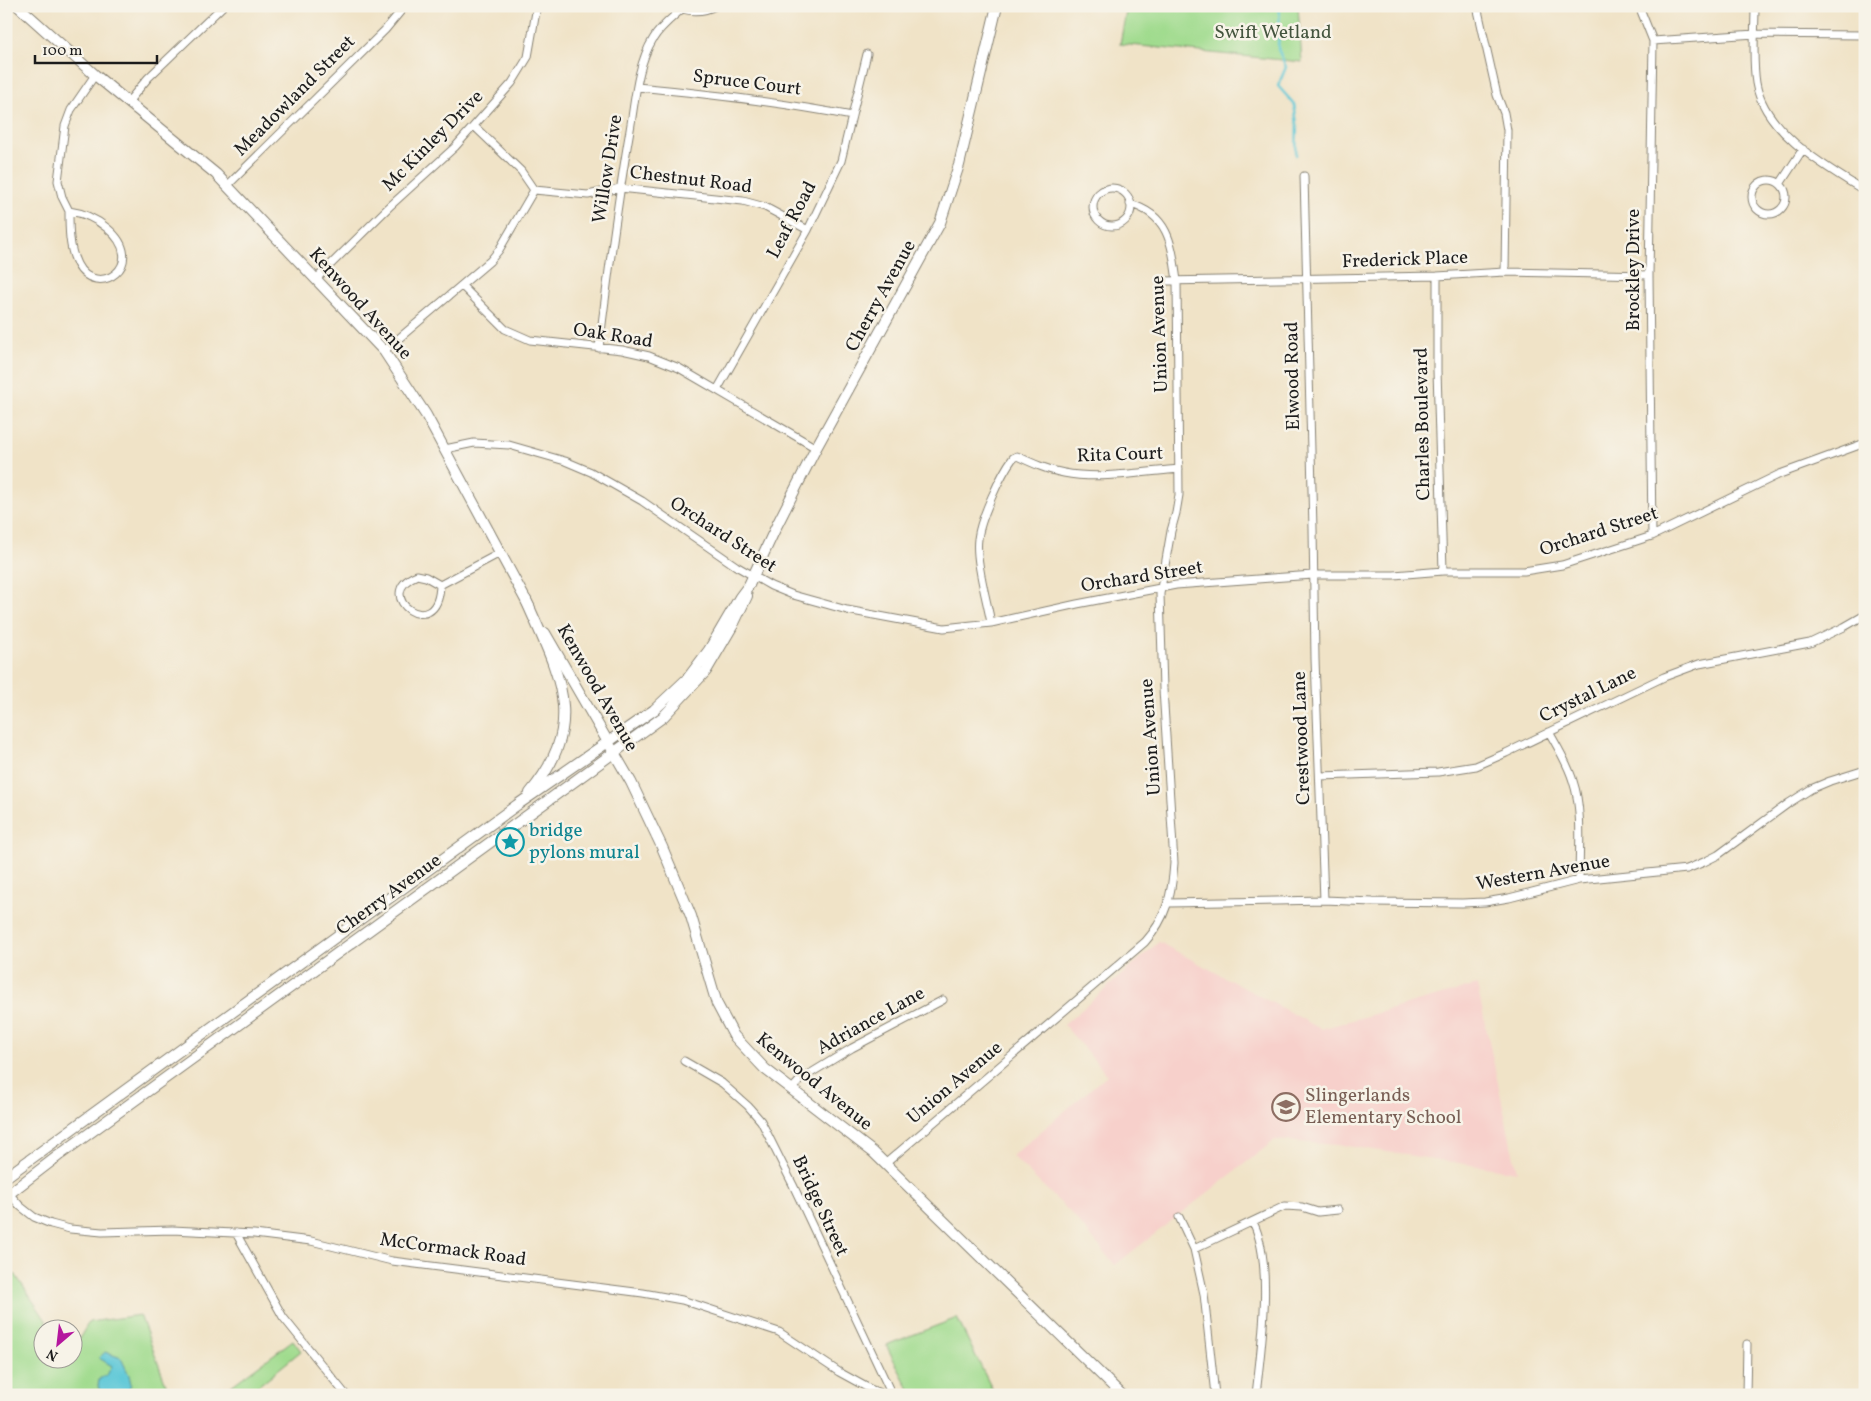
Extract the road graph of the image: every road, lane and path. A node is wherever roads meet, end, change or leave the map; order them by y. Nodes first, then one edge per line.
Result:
1 (18, 6) edge
2 (223, 6) edge
3 (405, 6) edge
4 (537, 6) edge
5 (715, 6) edge
6 (997, 6) edge
7 (1477, 6) edge
8 (1639, 6) edge
9 (1755, 6) edge
10 (682, 8) edge
11 (1755, 34) junction
12 (1865, 34) edge
13 (1653, 41) junction
14 (867, 54) dead end
15 (95, 74) junction
16 (637, 87) junction
17 (128, 102) junction
18 (852, 116) junction
19 (474, 126) junction
20 (1803, 149) junction
21 (1304, 176) dead end
22 (1780, 184) junction
23 (227, 186) junction
24 (620, 188) junction
25 (534, 190) junction
26 (1865, 191) edge
27 (1130, 204) junction
28 (69, 211) junction
29 (808, 230) junction
30 (1505, 272) junction
31 (1649, 275) junction
32 (1437, 276) junction
33 (316, 279) junction
34 (1308, 280) junction
35 (1163, 281) dead end
36 (1177, 281) junction
37 (462, 286) junction
38 (599, 348) junction
39 (384, 351) junction
40 (717, 390) junction
41 (1865, 444) edge
42 (816, 448) junction
43 (445, 449) junction
44 (1179, 469) junction
45 (1652, 536) junction
46 (500, 553) junction
47 (1443, 571) junction
48 (1313, 575) junction
49 (752, 581) junction
50 (440, 585) junction
51 (1162, 588) junction
52 (526, 600) junction
53 (1865, 615) edge
54 (991, 623) junction
55 (1549, 732) junction
56 (608, 743) junction
57 (614, 754) junction
58 (1865, 770) edge
59 (1320, 776) junction
60 (517, 805) junction
61 (1580, 880) junction
62 (1324, 900) junction
63 (1169, 903) junction
64 (943, 1000) dead end
65 (684, 1061) dead end
66 (792, 1090) junction
67 (885, 1164) junction
68 (6, 1176) edge
69 (7, 1193) edge
70 (1338, 1210) dead end
71 (1179, 1217) dead end
72 (1253, 1222) junction
73 (236, 1233) junction
74 (1194, 1249) junction
75 (1747, 1344) dead end
76 (346, 1395) edge
77 (885, 1395) edge
78 (892, 1395) edge
79 (1122, 1395) edge
80 (1215, 1395) edge
81 (1256, 1395) edge
82 (1746, 1395) edge

1 - 15 main road, Kenwood Avenue
2 - 17 street
3 - 23 street, Meadowland Street
4 - 19 street, Mc Kinley Drive
5 - 10 street, Willow Drive
6 - 42 main road, Cherry Avenue
7 - 30 street
8 - 13 street, Brockley Drive
9 - 11 street
10 - 16 street, Willow Drive
11 - 12 street
11 - 13 street
11 - 20 street
13 - 31 street, Brockley Drive
14 - 18 street, Leaf Road
15 - 17 main road, Kenwood Avenue
15 - 28 street
16 - 18 street, Spruce Court
16 - 24 street, Willow Drive
17 - 23 main road, Kenwood Avenue
18 - 29 street, Leaf Road
19 - 25 street
19 - 33 street, Mc Kinley Drive
20 - 22 street
20 - 26 street
21 - 34 street, Elwood Road
22 - 22 street
23 - 33 main road, Kenwood Avenue
24 - 25 street, Chestnut Road
24 - 29 street, Chestnut Road
24 - 38 street, Willow Drive
25 - 37 street
27 - 27 street, Union Avenue
27 - 36 street, Union Avenue
28 - 28 street
29 - 40 street, Leaf Road
30 - 31 street, Frederick Place
30 - 32 street, Frederick Place
31 - 45 street, Brockley Drive
32 - 34 street, Frederick Place
32 - 47 street, Charles Boulevard
33 - 39 main road, Kenwood Avenue
34 - 36 street, Frederick Place
34 - 48 street, Elwood Road
35 - 36 street, Frederick Place
36 - 44 street, Union Avenue
37 - 38 street, Oak Road
37 - 39 street
38 - 40 street, Oak Road
39 - 43 main road, Kenwood Avenue
40 - 42 street, Oak Road
41 - 45 street, Orchard Street
42 - 49 main road, Cherry Avenue
43 - 46 main road, Kenwood Avenue
43 - 49 street, Orchard Street
44 - 51 street, Union Avenue
44 - 54 street, Rita Court
45 - 47 street, Orchard Street
46 - 50 street
46 - 52 main road, Kenwood Avenue
47 - 48 street, Orchard Street
48 - 51 street, Orchard Street
48 - 59 street, Crestwood Lane
49 - 54 street, Orchard Street
49 - 56 main road, Cherry Avenue
49 - 57 main road, Cherry Avenue
50 - 50 street
51 - 54 street, Orchard Street
51 - 63 street, Union Avenue
52 - 56 main road, Kenwood Avenue
52 - 60 main road
53 - 55 street, Crystal Lane
55 - 59 street, Crystal Lane
55 - 61 street
56 - 57 main road, Kenwood Avenue
56 - 60 main road, Cherry Avenue
57 - 66 main road, Kenwood Avenue
57 - 69 main road, Cherry Avenue
58 - 61 street, Western Avenue
59 - 62 street, Crestwood Lane
60 - 68 main road, Cherry Avenue
61 - 62 street, Western Avenue
62 - 63 street, Western Avenue
63 - 67 street, Union Avenue
64 - 66 street, Adriance Lane
65 - 78 street, Bridge Street
66 - 67 main road, Kenwood Avenue
67 - 79 main road, Kenwood Avenue
69 - 73 street, McCormack Road
70 - 72 street
71 - 74 street
72 - 74 street
72 - 81 street
73 - 76 street
73 - 77 street, McCormack Road
74 - 80 street
75 - 82 street

